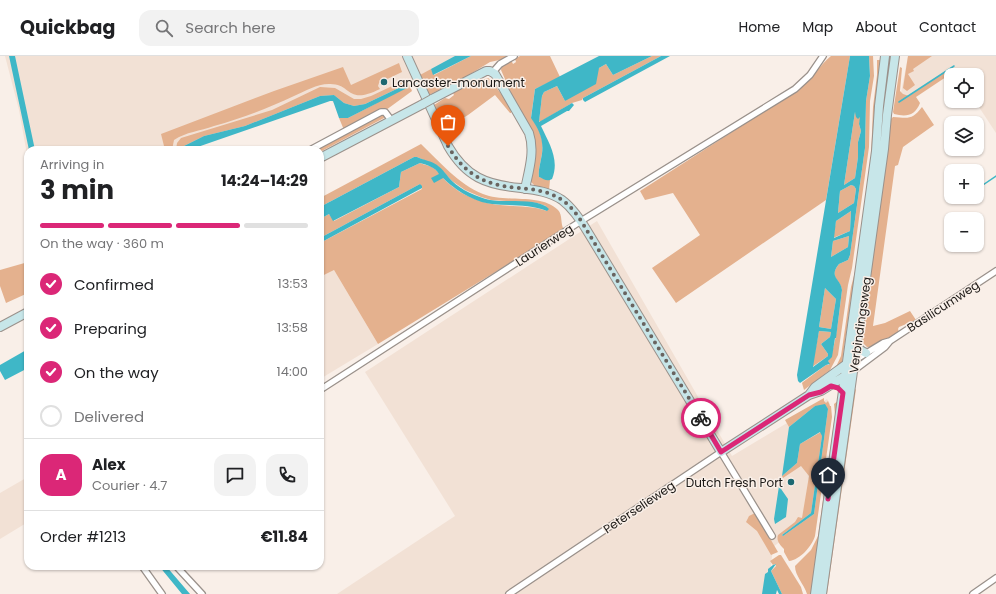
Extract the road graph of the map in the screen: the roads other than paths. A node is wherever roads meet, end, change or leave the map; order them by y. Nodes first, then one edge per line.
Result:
1 (407, 56) edge
2 (514, 56) edge
3 (823, 56) edge
4 (885, 56) edge
5 (895, 56) edge
6 (493, 72) junction
7 (391, 120) junction
8 (317, 146) edge
9 (324, 156) edge
10 (525, 188) junction
11 (581, 221) junction
12 (996, 271) edge
13 (24, 314) edge
14 (0, 327) edge
15 (890, 341) junction
16 (857, 346) junction
17 (866, 353) junction
18 (855, 360) junction
19 (847, 364) junction
20 (853, 371) junction
21 (845, 377) junction
22 (831, 386) junction
23 (324, 387) edge
24 (843, 393) junction
25 (809, 395) junction
26 (721, 452) junction
27 (772, 536) dead end
28 (145, 570) edge
29 (180, 570) edge
30 (996, 578) edge
31 (162, 594) edge
32 (202, 594) edge
33 (509, 594) edge
34 (815, 594) edge
35 (822, 594) edge
36 (973, 594) edge

1 - 10 street
2 - 6 street
3 - 11 street, Laurierweg
4 - 19 street, Verbindingsweg
5 - 16 street, Verbindingsweg
6 - 7 street, bridge
6 - 10 street
7 - 8 street
7 - 9 street
10 - 11 street
11 - 23 street, Laurierweg
11 - 26 street
12 - 15 street, Basilicumweg
13 - 14 street
15 - 17 street, Basilicumweg
15 - 20 street, Basilicumweg
16 - 17 street
16 - 18 street, Verbindingsweg
17 - 18 street, Basilicumweg
18 - 19 street, Peterselieweg
18 - 20 street, Verbindingsweg
19 - 21 street, Verbindingsweg
19 - 25 street, Peterselieweg
20 - 21 street, Peterselieweg
20 - 35 street, Verbindingsweg
21 - 22 street, Peterselieweg
21 - 24 street, Verbindingsweg
22 - 24 street
22 - 25 street, Peterselieweg
24 - 34 street, Verbindingsweg
25 - 26 street, Peterselieweg
26 - 27 street
26 - 33 street, Peterselieweg
28 - 31 street
29 - 32 street
30 - 36 street

